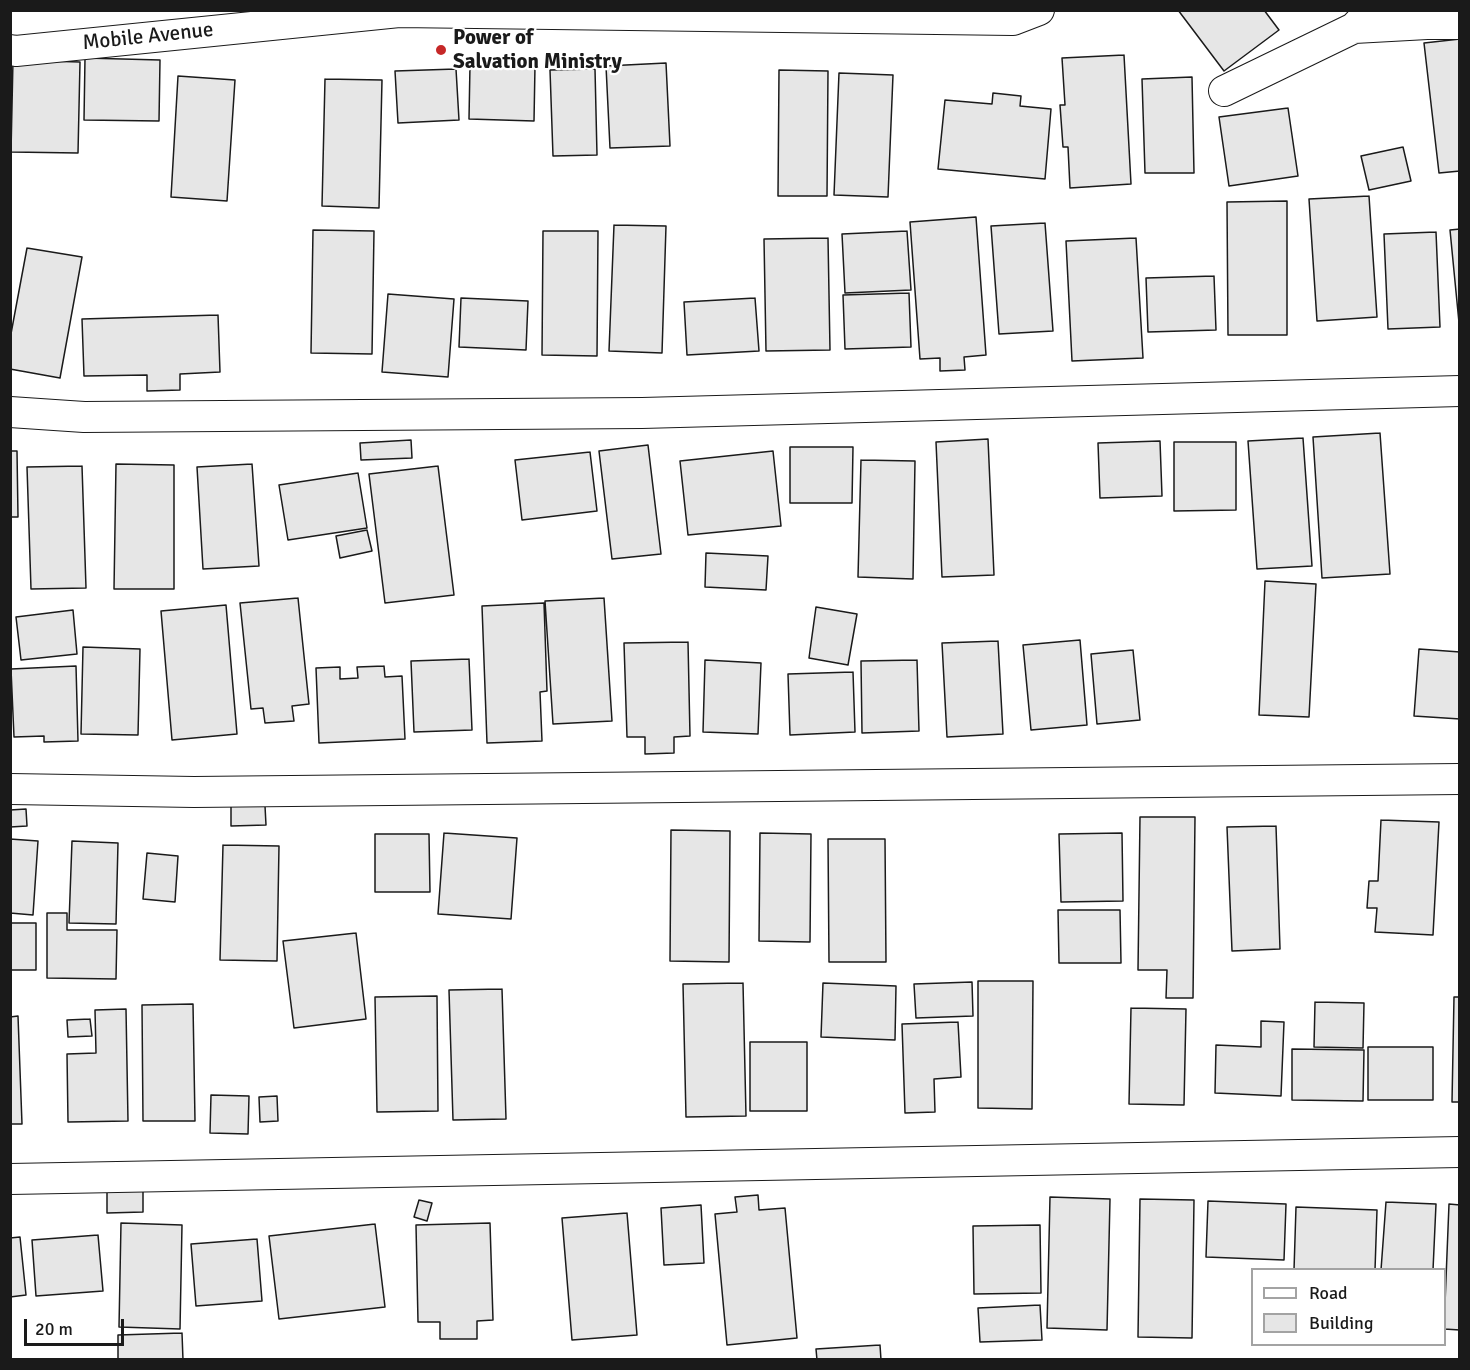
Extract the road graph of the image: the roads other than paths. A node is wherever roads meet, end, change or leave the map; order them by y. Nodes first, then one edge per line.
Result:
1 (1039, 10) edge
2 (1362, 19) edge
3 (1460, 24) edge
4 (10, 50) edge
5 (1224, 91) dead end
6 (1460, 391) edge
7 (10, 412) edge
8 (1460, 779) edge
9 (10, 789) edge
10 (1460, 1152) edge
11 (10, 1179) edge

1 - 4 street, Mobile Avenue
2 - 3 street
2 - 5 street
6 - 7 street
8 - 9 street
10 - 11 street

